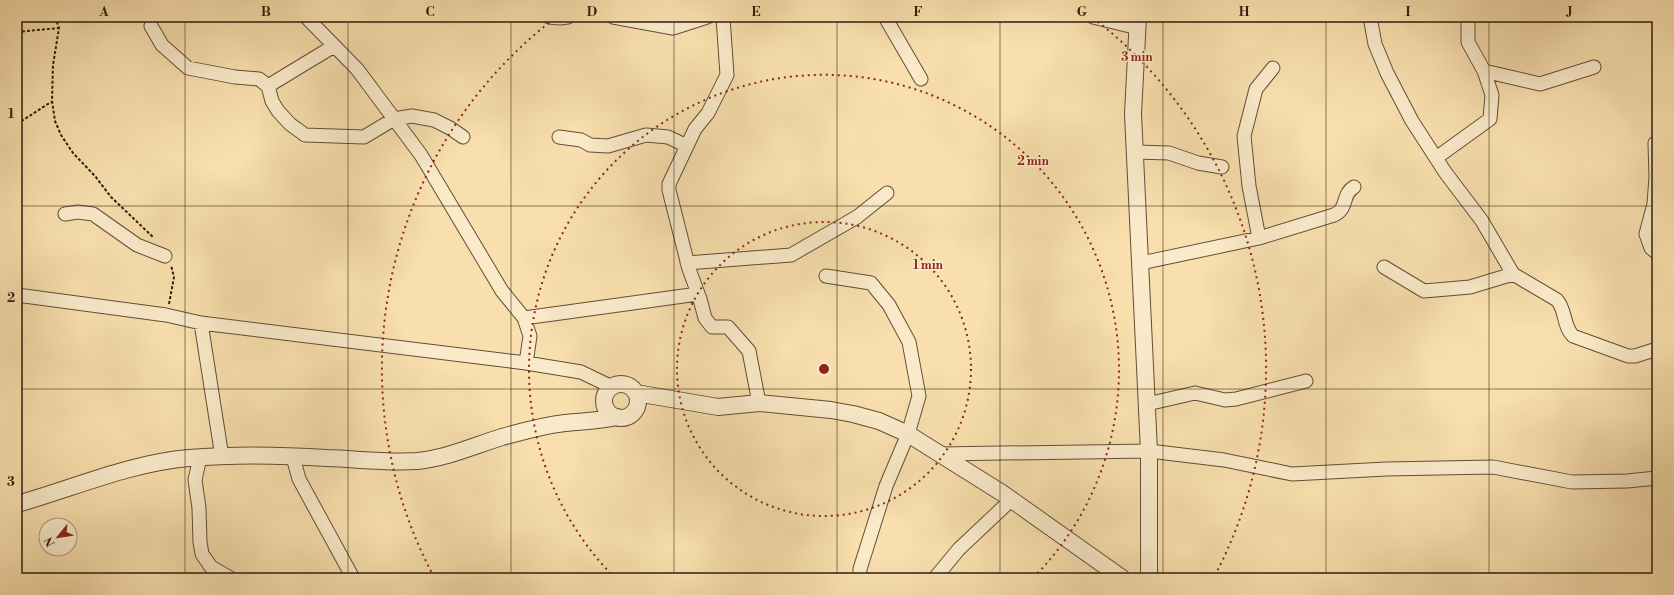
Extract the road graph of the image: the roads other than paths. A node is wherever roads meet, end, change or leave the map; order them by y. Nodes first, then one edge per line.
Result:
1 (306, 17) edge
2 (550, 17) edge
3 (568, 17) edge
4 (618, 17) edge
5 (707, 17) edge
6 (723, 17) edge
7 (885, 17) edge
8 (1093, 17) edge
9 (1370, 17) edge
10 (1468, 17) edge
11 (1138, 23) edge
12 (151, 26) dead end
13 (334, 46) junction
14 (1594, 67) dead end
15 (1273, 68) dead end
16 (1484, 71) junction
17 (921, 79) dead end
18 (268, 86) junction
19 (394, 119) junction
20 (463, 137) dead end
21 (559, 137) dead end
22 (1652, 143) edge
23 (687, 146) junction
24 (1135, 152) junction
25 (1436, 158) junction
26 (1222, 167) dead end
27 (1354, 188) dead end
28 (887, 193) dead end
29 (65, 214) dead end
30 (1259, 238) junction
31 (1657, 253) edge
32 (165, 256) road end
33 (687, 263) junction
34 (1140, 263) junction
35 (1384, 267) dead end
36 (1513, 274) junction
37 (826, 276) dead end
38 (698, 294) junction
39 (17, 295) edge
40 (524, 318) junction
41 (201, 323) junction
42 (1657, 349) edge
43 (526, 363) junction
44 (1306, 381) dead end
45 (612, 386) junction
46 (636, 392) junction
47 (759, 403) junction
48 (1147, 404) junction
49 (617, 417) junction
50 (908, 434) junction
51 (1149, 451) junction
52 (939, 454) junction
53 (200, 457) junction
54 (222, 457) junction
55 (293, 457) junction
56 (1657, 478) edge
57 (1012, 500) junction
58 (17, 504) edge
59 (230, 578) edge
60 (353, 578) edge
61 (860, 578) edge
62 (935, 578) edge
63 (1122, 578) edge
64 (1149, 578) edge

1 - 13 street
2 - 3 street
4 - 5 street
6 - 23 street
7 - 17 street
8 - 11 street
9 - 25 street
10 - 16 street
11 - 24 street
12 - 18 street
13 - 18 street
13 - 19 street
14 - 16 street
15 - 30 street
16 - 25 street
18 - 19 street
19 - 20 street
19 - 40 street
21 - 23 street
22 - 31 street
23 - 33 street
24 - 26 street
24 - 34 street
25 - 36 street
27 - 30 street
28 - 33 street
29 - 32 street
30 - 34 street
33 - 38 street
34 - 48 street
35 - 36 street
36 - 42 street
37 - 50 street
38 - 40 street
38 - 47 street
39 - 41 street
40 - 43 street
41 - 43 street
41 - 54 street
43 - 45 street
44 - 48 street
45 - 46 street
45 - 49 street
46 - 47 street
46 - 49 street
47 - 50 street
48 - 51 street
49 - 55 street
50 - 52 street
50 - 61 street
51 - 52 street
51 - 56 street
51 - 64 street
52 - 57 street
53 - 54 street
53 - 58 street
53 - 59 street
54 - 55 street
55 - 60 street
57 - 62 street
57 - 63 street

